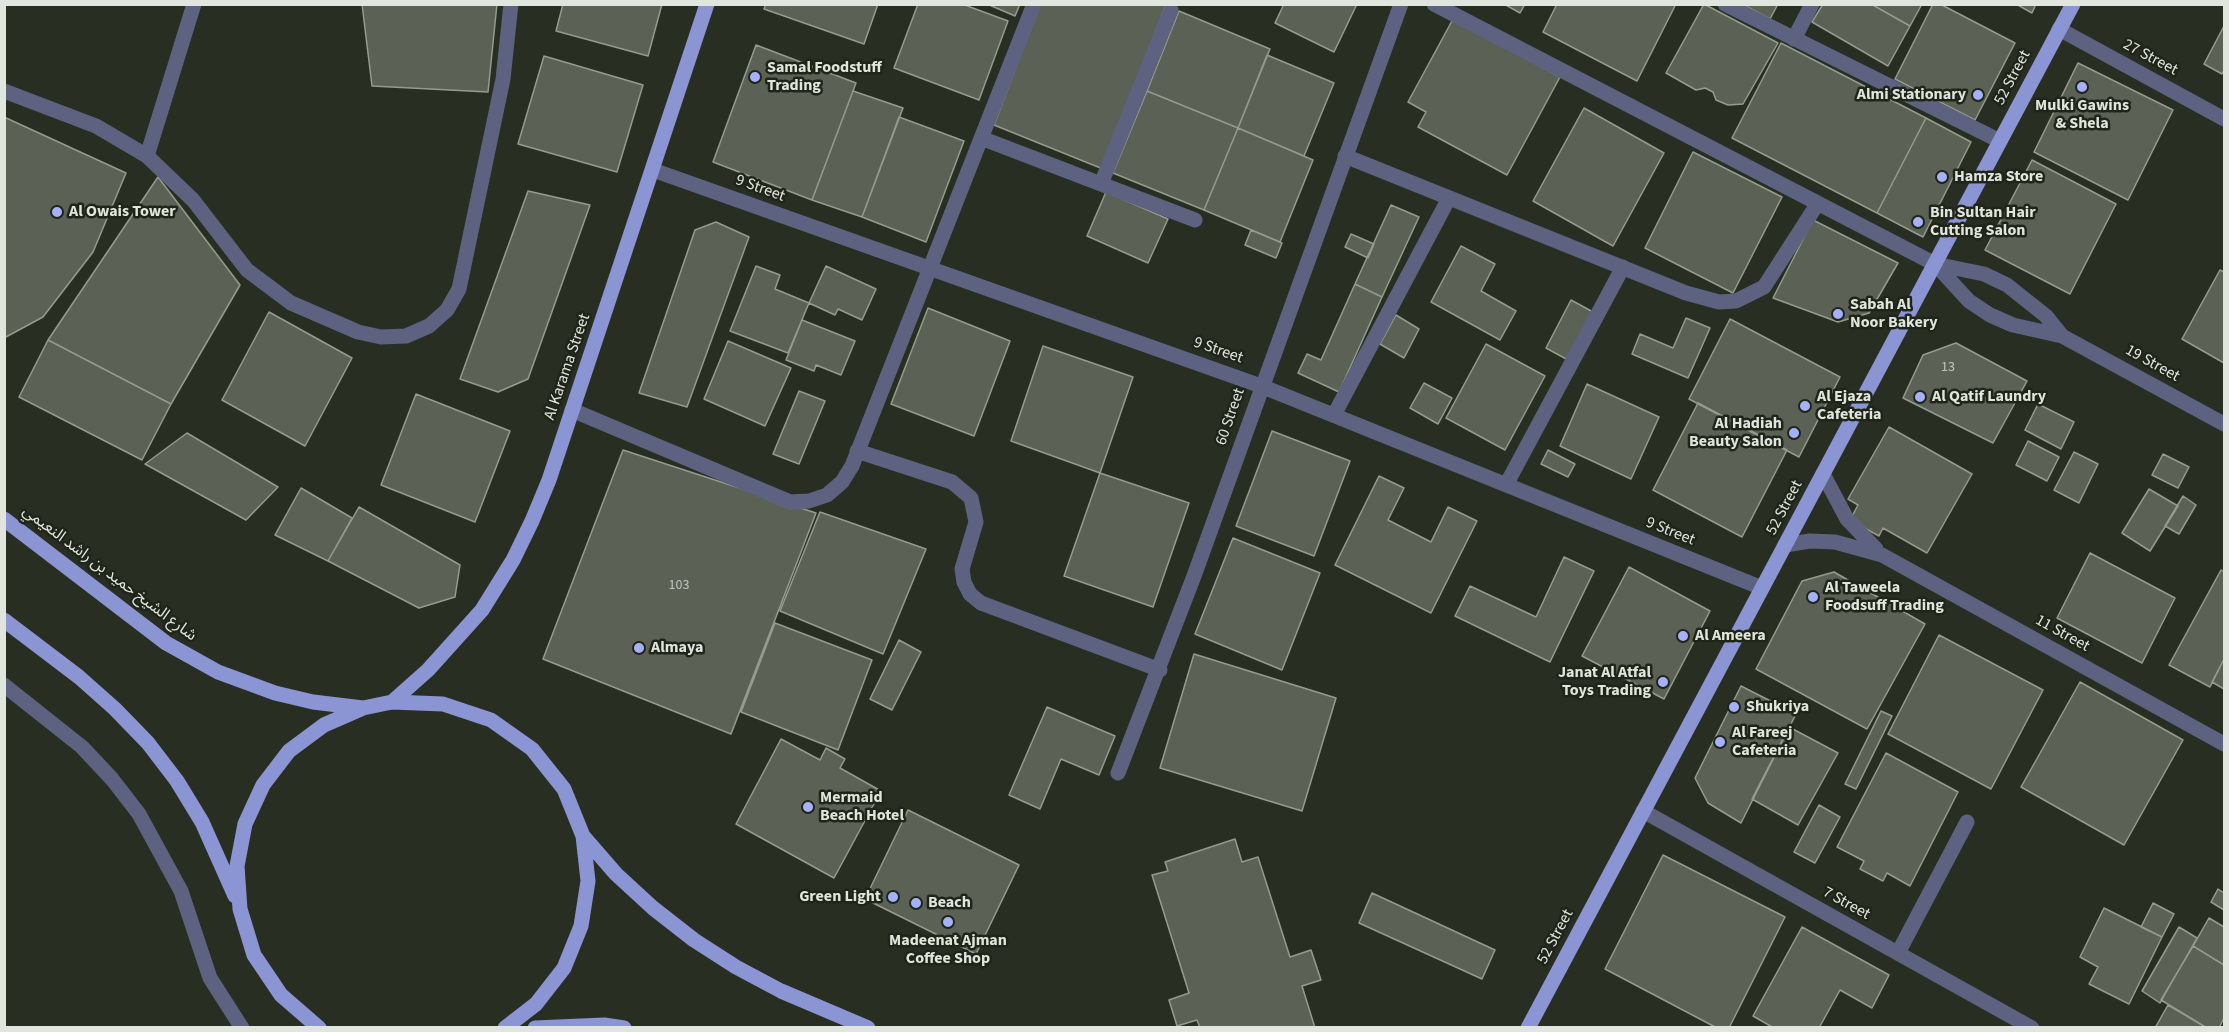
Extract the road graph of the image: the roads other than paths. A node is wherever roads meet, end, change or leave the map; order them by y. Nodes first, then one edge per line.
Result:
1 (195, 4) edge
2 (511, 4) edge
3 (707, 4) edge
4 (1034, 4) edge
5 (1401, 4) edge
6 (1434, 4) edge
7 (1725, 4) edge
8 (1812, 4) edge
9 (2073, 4) edge
10 (1171, 10) dead end
11 (2059, 29) junction
12 (1794, 39) junction
13 (4, 91) edge
14 (2224, 119) edge
15 (981, 138) junction
16 (2000, 141) junction
17 (147, 156) junction
18 (1345, 156) junction
19 (653, 170) junction
20 (1101, 184) junction
21 (1449, 198) junction
22 (1818, 203) junction
23 (1195, 220) dead end
24 (1935, 264) junction
25 (1623, 267) junction
26 (928, 269) junction
27 (2062, 336) junction
28 (1261, 386) junction
29 (572, 410) junction
30 (1334, 415) junction
31 (2224, 424) edge
32 (857, 451) junction
33 (1823, 474) junction
34 (1506, 485) junction
35 (4, 519) edge
36 (1785, 545) junction
37 (1882, 555) junction
38 (1762, 588) junction
39 (4, 621) edge
40 (1160, 670) junction
41 (4, 685) edge
42 (392, 702) junction
43 (363, 708) junction
44 (2224, 744) edge
45 (1118, 773) dead end
46 (1643, 811) junction
47 (1967, 822) dead end
48 (583, 836) junction
49 (240, 909) junction
50 (1898, 953) junction
51 (242, 1028) edge
52 (320, 1028) edge
53 (504, 1028) edge
54 (534, 1028) edge
55 (624, 1028) edge
56 (868, 1028) edge
57 (1528, 1028) edge
58 (2032, 1028) edge

1 - 17 street
2 - 17 street
3 - 19 main road, Al Karama Street
4 - 15 street
5 - 18 street, 60 Street
6 - 22 street
7 - 12 street
8 - 12 street
9 - 11 main road, 52 Street
10 - 20 street
11 - 14 street, 27 Street
11 - 16 main road, 52 Street
12 - 16 street
13 - 17 street
15 - 20 street
15 - 26 street
16 - 24 main road, 52 Street
18 - 21 street
18 - 28 street, 60 Street
19 - 26 street, 9 Street
19 - 29 main road, Al Karama Street
20 - 23 street
21 - 25 street
21 - 30 street
22 - 24 street
22 - 25 street
24 - 27 street, 19 Street
24 - 27 street, 19 Street
24 - 33 main road, 52 Street
25 - 34 street
26 - 28 street, 9 Street
26 - 32 street
27 - 31 street, 19 Street
28 - 30 street, 9 Street
28 - 40 street, 60 Street
29 - 32 street
29 - 42 main road, Al Karama Street
30 - 34 street, 9 Street
32 - 40 street
33 - 36 main road, 52 Street
33 - 37 street, 11 Street
34 - 38 street, 9 Street
35 - 43 main road, شارع الشيخ حميد بن راشد النعيمي
36 - 37 street, 11 Street
36 - 38 main road, 52 Street
37 - 44 street, 11 Street
38 - 46 main road, 52 Street
39 - 49 main road
40 - 45 street, 60 Street
41 - 51 street
42 - 43 main road
42 - 48 main road
43 - 49 main road
46 - 50 street, 7 Street
46 - 57 main road, 52 Street
47 - 50 street
48 - 53 main road
48 - 56 main road
49 - 52 main road
50 - 58 street, 7 Street
54 - 55 main road

